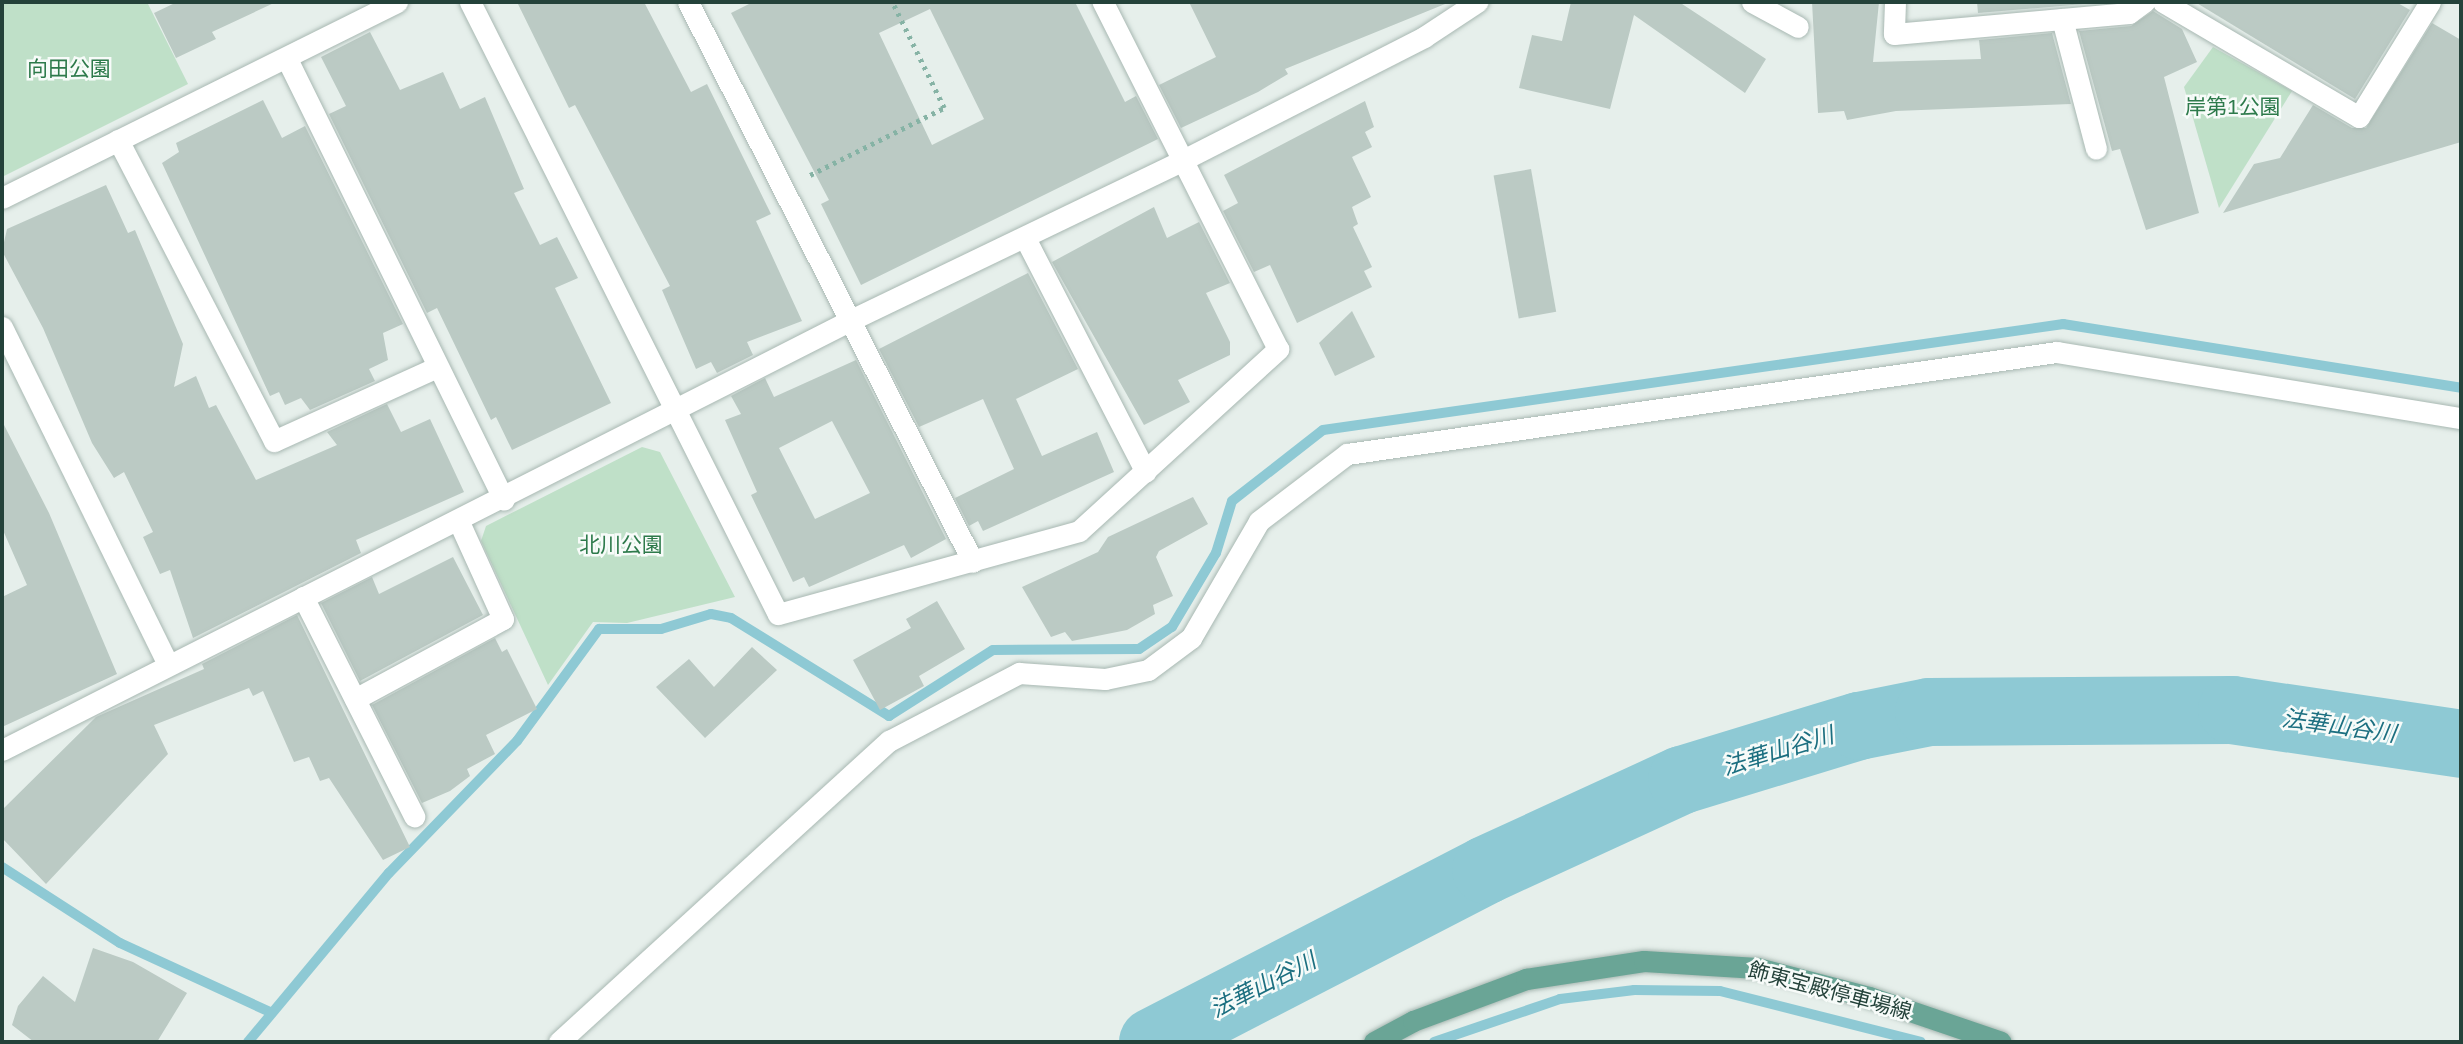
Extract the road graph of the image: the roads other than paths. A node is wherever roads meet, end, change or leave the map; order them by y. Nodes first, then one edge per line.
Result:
1 (397, 2) edge
2 (470, 2) edge
3 (688, 2) edge
4 (1103, 2) edge
5 (1477, 2) edge
6 (1752, 2) edge
7 (1895, 2) edge
8 (2144, 2) edge
9 (2163, 2) edge
10 (2430, 2) edge
11 (2062, 19) junction
12 (1798, 27) dead end
13 (286, 59) junction
14 (118, 140) junction
15 (2096, 149) dead end
16 (1183, 160) junction
17 (2, 198) edge
18 (1025, 238) junction
19 (849, 321) junction
20 (2, 327) edge
21 (7, 353) edge
22 (437, 367) junction
23 (675, 413) junction
24 (2461, 418) edge
25 (1146, 472) junction
26 (505, 500) junction
27 (459, 522) junction
28 (973, 562) junction
29 (303, 597) junction
30 (167, 662) junction
31 (355, 699) junction
32 (2, 750) edge
33 (414, 816) dead end
34 (559, 1042) edge
35 (1374, 1042) edge
36 (2001, 1042) edge

1 - 13 street
2 - 23 street
3 - 19 street
4 - 16 street
5 - 16 street
6 - 12 street
7 - 11 street
8 - 11 street
9 - 10 street
11 - 15 street
13 - 14 street
13 - 22 street
14 - 17 street
14 - 22 street
16 - 18 street
16 - 25 street
18 - 19 street
18 - 25 street
19 - 23 street
19 - 28 street
20 - 21 street
21 - 30 street
22 - 26 street
23 - 26 street
23 - 28 street
24 - 34 street
25 - 28 street
26 - 27 street
27 - 29 street
27 - 31 street
29 - 30 street
29 - 31 street
30 - 32 street
31 - 33 street
35 - 36 main road, 飾東宝殿停車場線

